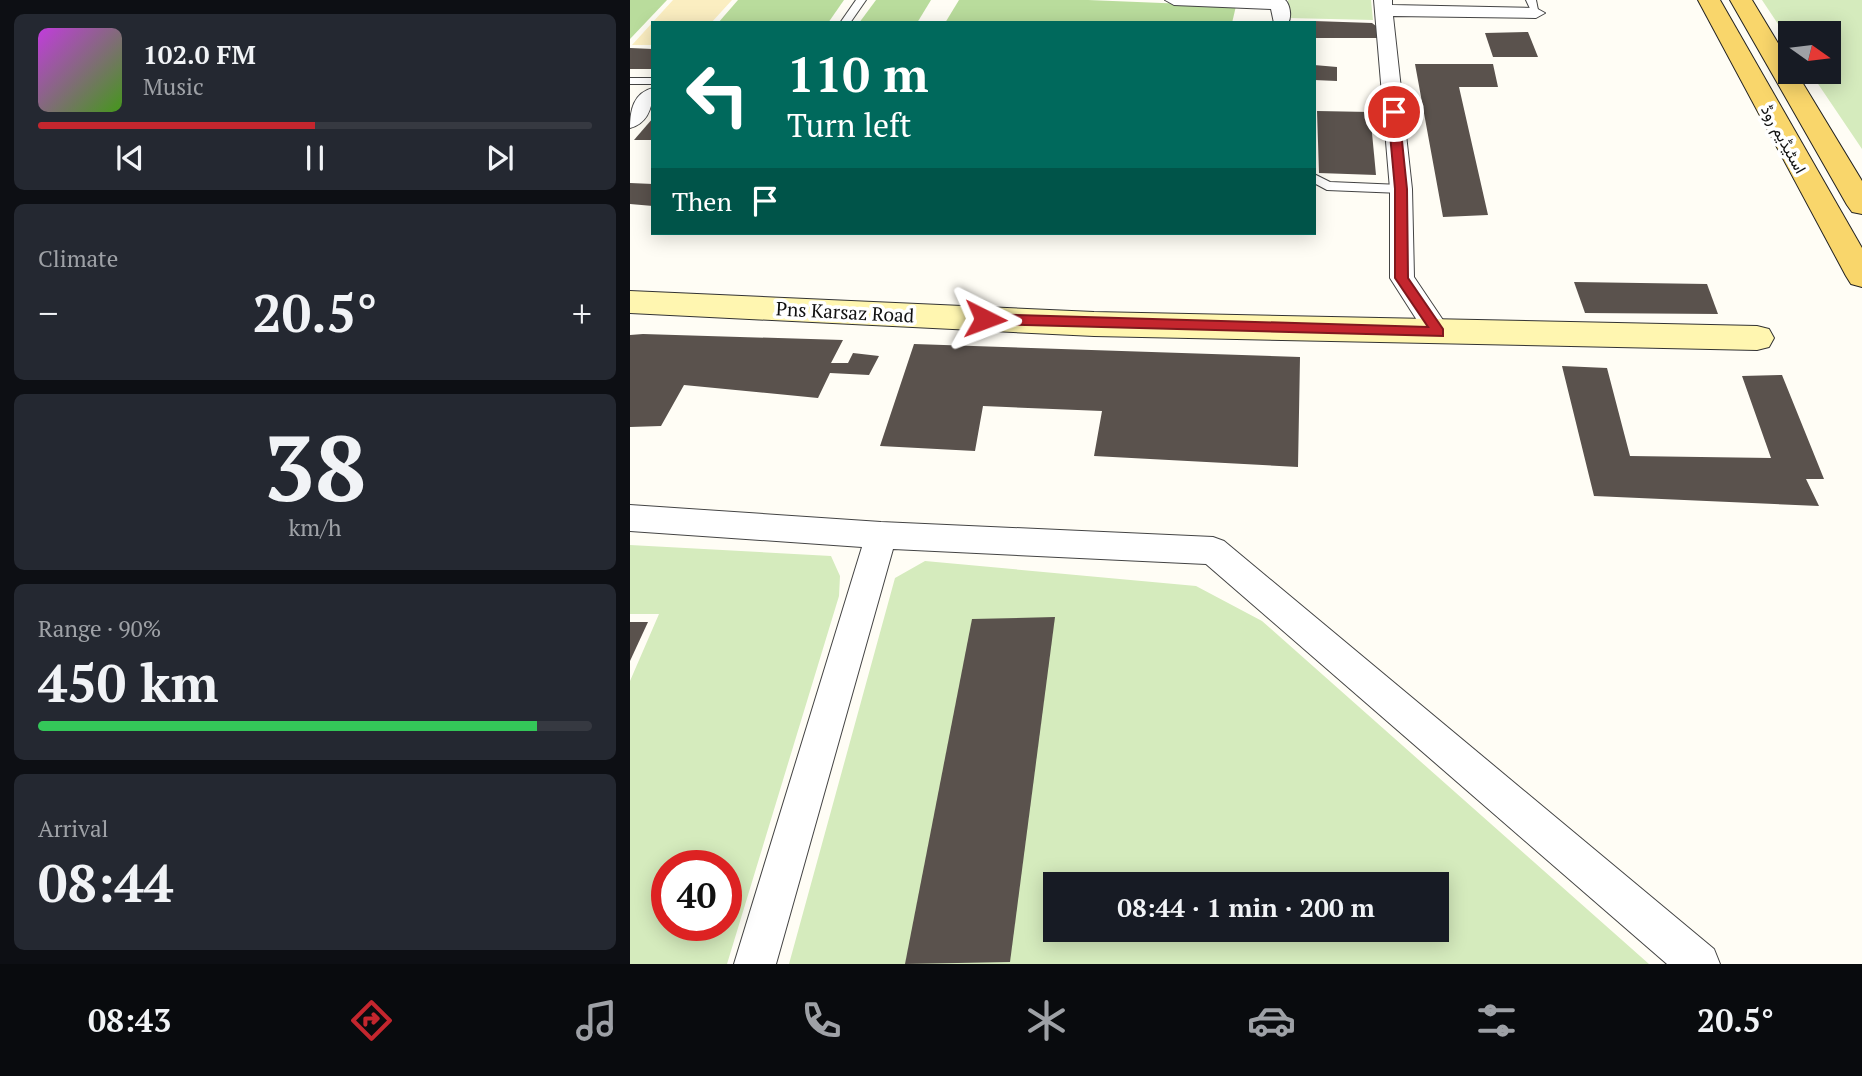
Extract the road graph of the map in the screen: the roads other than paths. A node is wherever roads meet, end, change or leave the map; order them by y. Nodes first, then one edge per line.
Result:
1 (861, 0) edge
2 (1174, 0) edge
3 (1709, 0) edge
4 (1741, 0) edge
5 (1384, 5) edge
6 (1534, 6) edge
7 (1281, 20) dead end
8 (846, 21) edge
9 (630, 81) edge
10 (651, 81) edge
11 (651, 96) edge
12 (630, 122) edge
13 (1316, 179) edge
14 (1401, 189) junction
15 (1862, 205) edge
16 (1862, 276) edge
17 (630, 302) edge
18 (1438, 332) junction
19 (1758, 338) dead end
20 (630, 518) edge
21 (881, 535) junction
22 (755, 964) edge
23 (1699, 964) edge

1 - 8 lane
2 - 7 street
3 - 16 main road, اسٹیڈیم روڈ
4 - 15 main road, اسٹیڈیم روڈ
5 - 6 street
5 - 14 street
9 - 10 lane
11 - 12 street
13 - 14 lane
14 - 18 street
17 - 18 street, Pns Karsaz Road
18 - 19 street, Pns Karsaz Road
20 - 21 street
21 - 22 street
21 - 23 street

